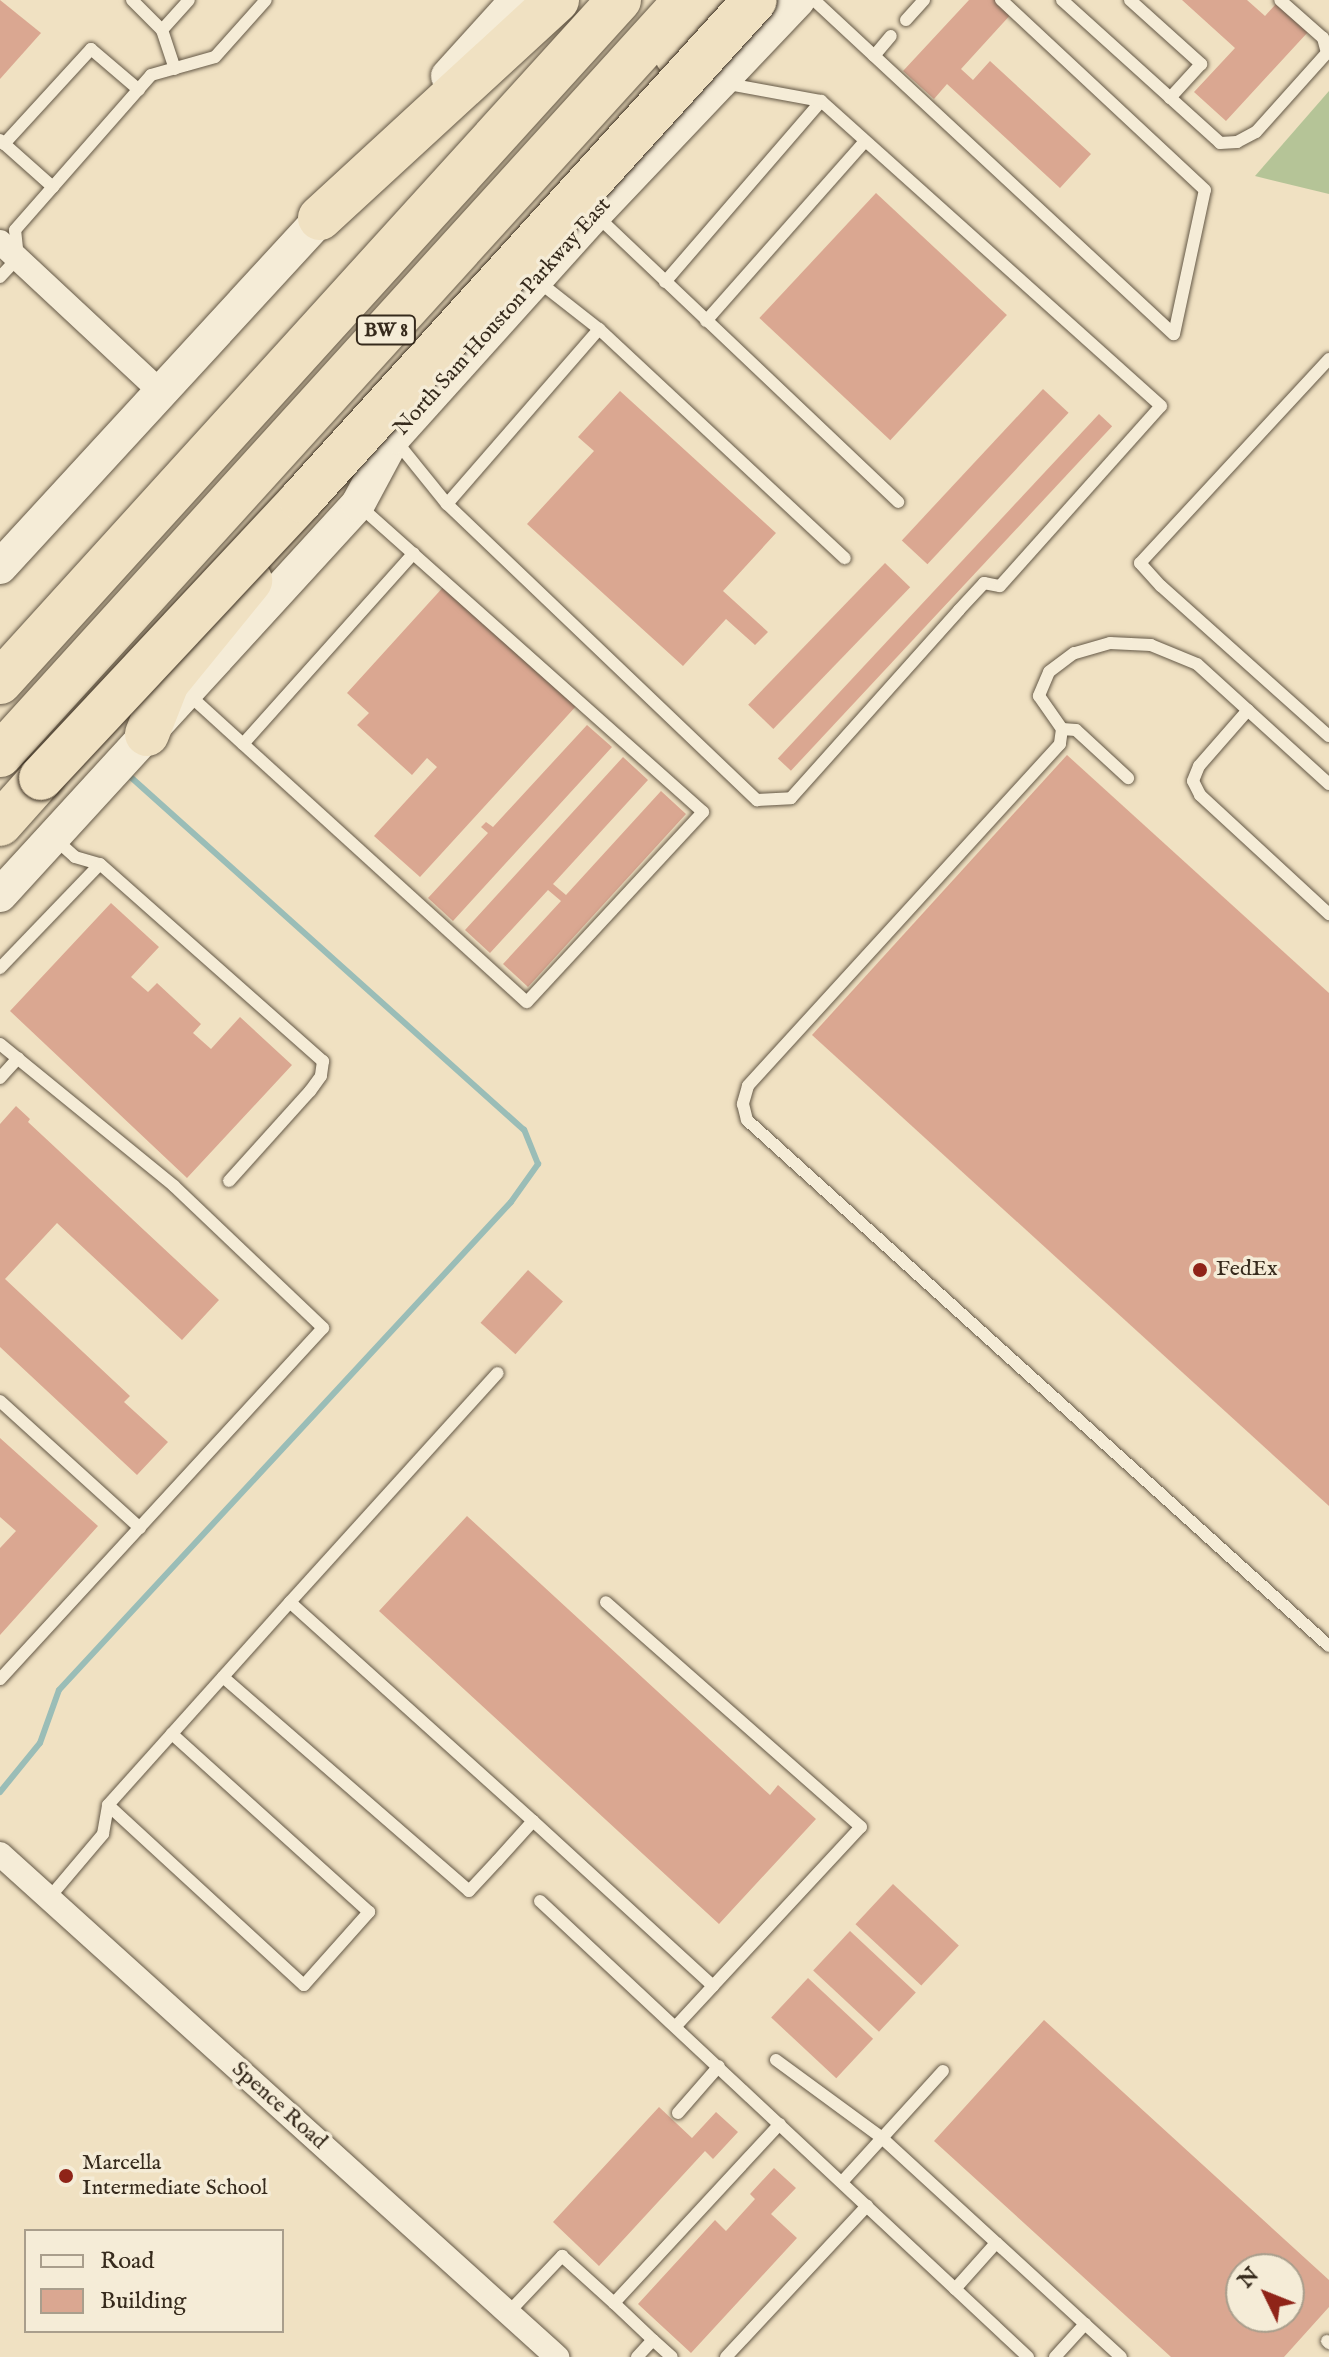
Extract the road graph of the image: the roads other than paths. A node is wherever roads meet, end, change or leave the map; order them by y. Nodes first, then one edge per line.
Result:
1 (132, 0) edge
2 (189, 0) edge
3 (266, 0) edge
4 (517, 0) edge
5 (557, 0) edge
6 (619, 0) edge
7 (686, 0) edge
8 (723, 0) edge
9 (755, 0) edge
10 (798, 0) edge
11 (814, 0) edge
12 (924, 0) edge
13 (1001, 0) edge
14 (1062, 0) edge
15 (1130, 0) edge
16 (1280, 0) edge
17 (906, 20) dead end
18 (162, 30) junction
19 (891, 36) dead end
20 (874, 56) junction
21 (175, 69) junction
22 (720, 82) junction
23 (139, 90) junction
24 (1170, 98) junction
25 (821, 101) junction
26 (865, 141) junction
27 (2, 142) edge
28 (53, 187) junction
29 (595, 214) junction
30 (320, 218) junction
31 (9, 250) edge
32 (0, 277) edge
33 (538, 282) junction
34 (665, 282) junction
35 (706, 321) junction
36 (599, 329) junction
37 (1329, 359) edge
38 (162, 393) junction
39 (394, 437) junction
40 (898, 502) dead end
41 (358, 504) junction
42 (447, 504) junction
43 (414, 553) junction
44 (845, 558) dead end
45 (0, 567) edge
46 (0, 682) edge
47 (187, 693) junction
48 (1248, 710) junction
49 (1062, 729) junction
50 (147, 734) junction
51 (1329, 736) edge
52 (243, 744) junction
53 (7, 748) edge
54 (1128, 778) dead end
55 (1329, 784) edge
56 (0, 824) edge
57 (54, 838) junction
58 (100, 864) junction
59 (0, 895) edge
60 (1329, 914) edge
61 (0, 968) edge
62 (0, 1044) edge
63 (18, 1058) junction
64 (0, 1078) edge
65 (229, 1181) dead end
66 (498, 1373) dead end
67 (0, 1401) edge
68 (140, 1528) junction
69 (290, 1602) junction
70 (606, 1602) dead end
71 (1329, 1646) edge
72 (223, 1677) junction
73 (0, 1679) edge
74 (172, 1734) junction
75 (108, 1805) junction
76 (533, 1821) junction
77 (0, 1854) edge
78 (49, 1898) junction
79 (540, 1901) dead end
80 (713, 1986) junction
81 (676, 2026) junction
82 (776, 2060) dead end
83 (719, 2066) junction
84 (943, 2071) dead end
85 (678, 2113) dead end
86 (780, 2124) junction
87 (882, 2138) junction
88 (842, 2182) junction
89 (867, 2206) junction
90 (996, 2243) junction
91 (955, 2289) junction
92 (614, 2303) junction
93 (508, 2313) junction
94 (1085, 2324) junction
95 (653, 2340) junction
96 (557, 2357) edge
97 (637, 2357) edge
98 (672, 2357) edge
99 (726, 2357) edge
100 (1028, 2357) edge
101 (1055, 2357) edge
102 (1121, 2357) edge

1 - 18 lane
2 - 18 lane
3 - 21 lane
4 - 30 main road
5 - 30 highway
6 - 46 highway, BW 8
7 - 53 highway, BW 8
8 - 50 highway
9 - 56 highway, bridge
10 - 22 main road, North Sam Houston Parkway East
11 - 20 lane
12 - 17 lane
13 - 20 lane
14 - 24 lane
15 - 24 lane
16 - 24 lane
18 - 21 lane
19 - 20 lane
21 - 23 lane
22 - 25 lane
22 - 29 main road, North Sam Houston Parkway East
23 - 27 lane
23 - 28 lane
25 - 26 lane
25 - 34 lane
26 - 35 lane
26 - 42 lane
27 - 28 lane
28 - 31 lane
29 - 33 main road, North Sam Houston Parkway East
29 - 34 lane
30 - 38 main road
31 - 32 lane
31 - 38 street
33 - 36 lane
33 - 39 main road, North Sam Houston Parkway East
34 - 35 lane
35 - 40 lane
36 - 42 lane
36 - 44 lane
37 - 51 lane
38 - 45 main road
39 - 41 main road, North Sam Houston Parkway East
39 - 42 lane
41 - 43 lane
41 - 47 main road, North Sam Houston Parkway East
43 - 52 lane
43 - 52 lane
47 - 50 main road, North Sam Houston Parkway East
47 - 52 lane
48 - 49 lane
48 - 55 lane
48 - 60 lane
49 - 54 lane
49 - 71 lane
50 - 57 main road, North Sam Houston Parkway East
57 - 58 lane
57 - 59 main road, North Sam Houston Parkway East
58 - 61 lane
58 - 65 lane
62 - 63 lane
63 - 64 lane
63 - 68 lane
66 - 69 lane
67 - 68 lane
68 - 73 lane
69 - 72 lane
69 - 76 lane
70 - 80 lane
72 - 74 lane
72 - 76 lane
74 - 75 lane
74 - 75 lane
75 - 78 lane
76 - 80 lane
77 - 78 street, Spence Road
78 - 93 street, Spence Road
79 - 81 lane
80 - 81 lane
81 - 83 lane
82 - 87 lane
83 - 85 lane
83 - 86 lane
84 - 87 lane
86 - 88 lane
86 - 92 lane
87 - 88 lane
87 - 90 lane
88 - 89 lane
89 - 91 lane
89 - 99 lane
90 - 91 lane
90 - 94 lane
91 - 100 lane
92 - 93 lane
92 - 95 lane
93 - 96 street, Spence Road
94 - 101 lane
94 - 102 lane
95 - 97 lane
95 - 98 lane

